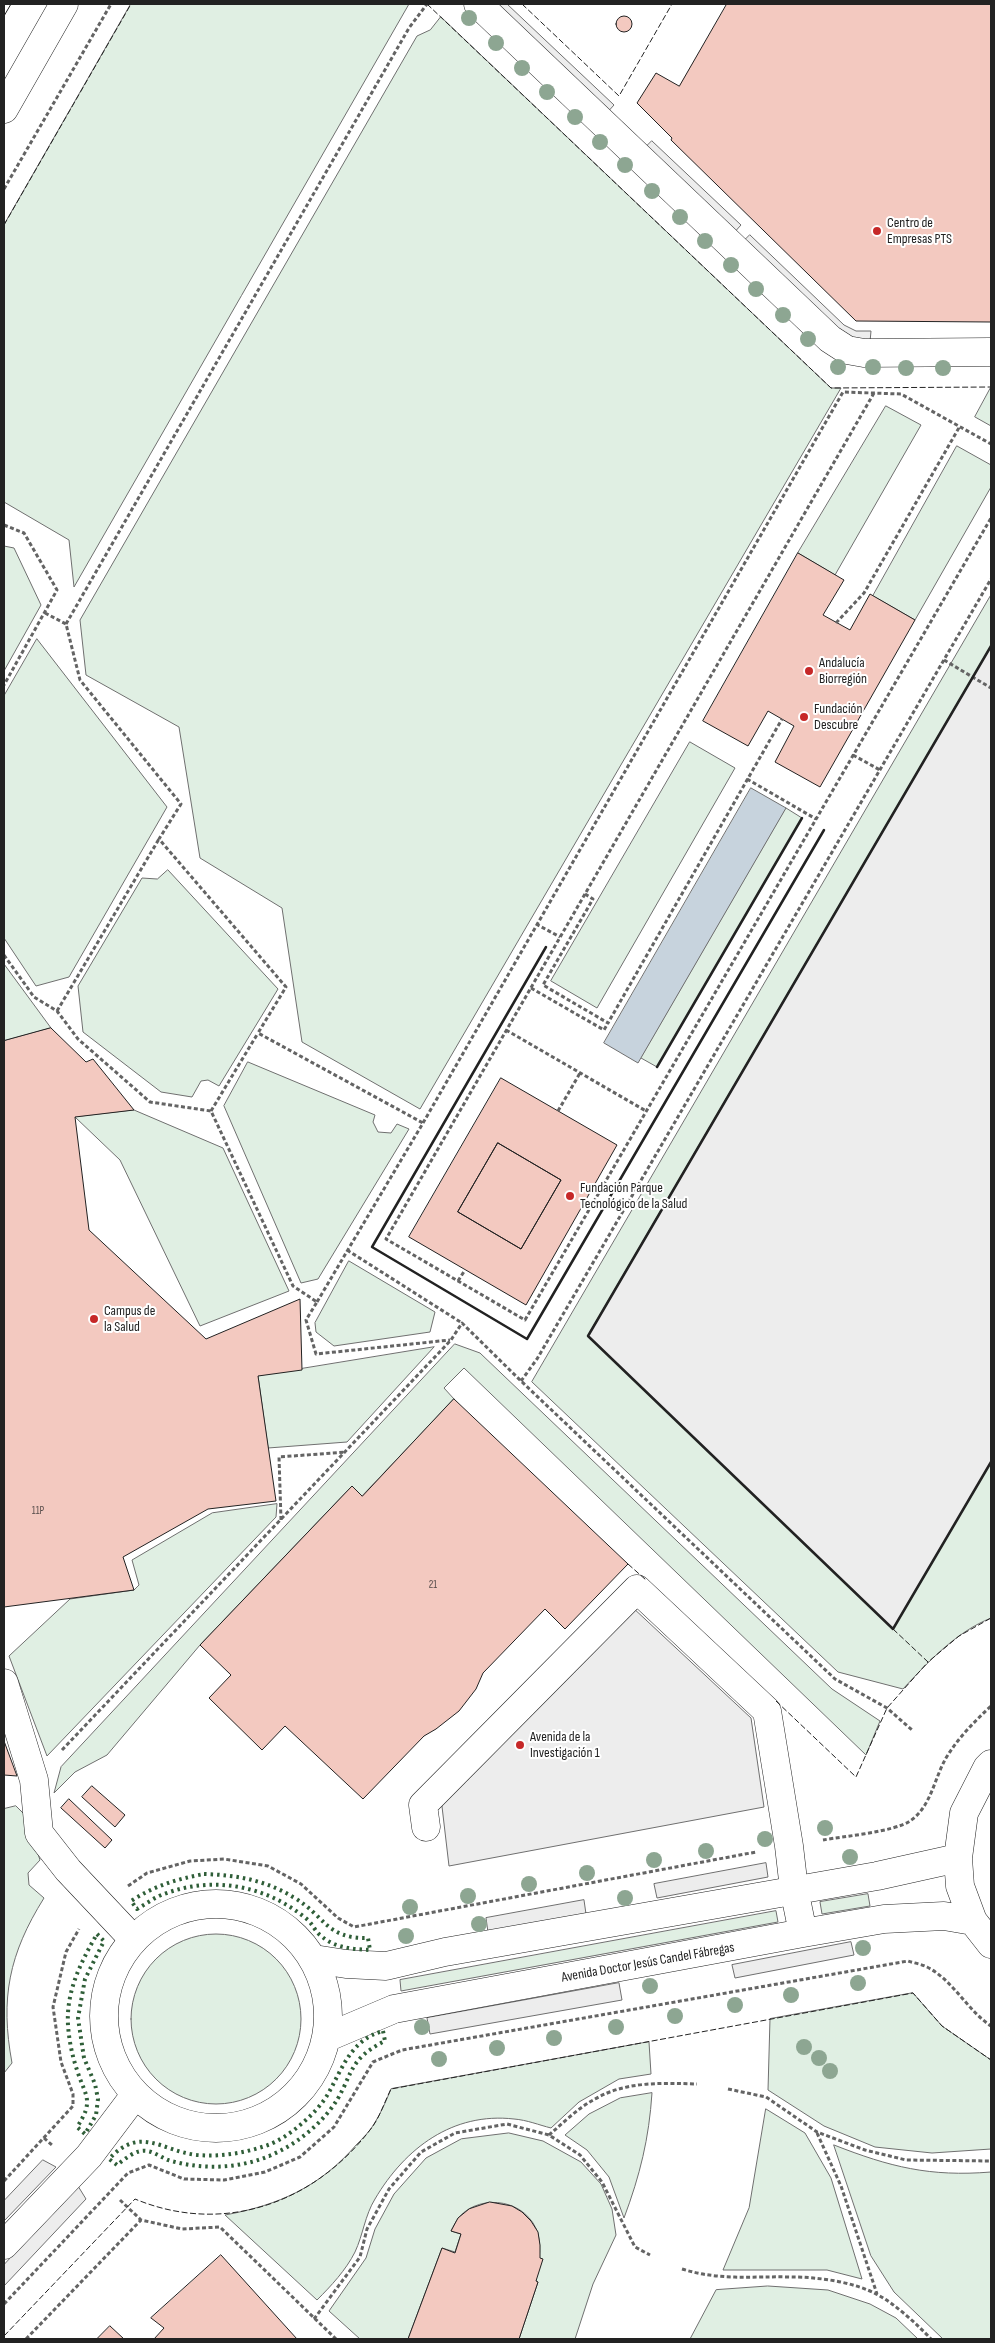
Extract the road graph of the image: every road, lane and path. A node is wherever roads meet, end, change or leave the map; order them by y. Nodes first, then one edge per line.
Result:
1 (64, 4) edge
2 (111, 4) edge
3 (427, 4) edge
4 (478, 4) edge
5 (4, 108) edge
6 (4, 189) edge
7 (991, 352) edge
8 (874, 393) junction
9 (960, 426) junction
10 (991, 444) edge
11 (991, 518) edge
12 (4, 525) edge
13 (991, 579) edge
14 (45, 613) junction
15 (836, 622) dead end
16 (66, 624) junction
17 (944, 660) junction
18 (4, 685) edge
19 (991, 688) edge
20 (782, 719) dead end
21 (853, 755) junction
22 (880, 770) junction
23 (747, 779) junction
24 (816, 819) junction
25 (159, 839) junction
26 (585, 894) junction
27 (536, 924) junction
28 (560, 938) junction
29 (4, 955) edge
30 (531, 988) junction
31 (57, 1011) junction
32 (608, 1023) junction
33 (506, 1030) junction
34 (258, 1033) junction
35 (580, 1073) junction
36 (558, 1111) dead end
37 (646, 1111) junction
38 (211, 1112) junction
39 (423, 1122) junction
40 (347, 1250) junction
41 (465, 1270) dead end
42 (458, 1281) junction
43 (317, 1302) junction
44 (462, 1323) junction
45 (451, 1340) junction
46 (521, 1381) junction
47 (347, 1452) junction
48 (281, 1520) junction
49 (4, 1683) edge
50 (991, 1706) edge
51 (912, 1730) dead end
52 (991, 1764) edge
53 (34, 1780) junction
54 (426, 1827) dead end
55 (789, 1846) junction
56 (958, 1858) junction
57 (794, 1889) junction
58 (102, 1906) junction
59 (974, 1921) junction
60 (803, 1934) junction
61 (133, 1940) junction
62 (991, 1944) edge
63 (314, 1959) junction
64 (991, 2026) edge
65 (328, 2037) junction
66 (697, 2084) dead end
67 (728, 2089) dead end
68 (135, 2096) junction
69 (817, 2132) junction
70 (549, 2135) junction
71 (991, 2162) edge
72 (4, 2181) edge
73 (120, 2200) dead end
74 (141, 2220) junction
75 (4, 2245) edge
76 (650, 2256) dead end
77 (682, 2269) dead end
78 (878, 2294) junction
79 (4, 2304) edge
80 (314, 2318) junction
81 (26, 2339) edge
82 (336, 2339) edge
83 (930, 2339) edge

1 - 5 main road
2 - 6 path
3 - 16 path
4 - 7 main road
8 - 9 path
8 - 26 path
8 - 27 path
9 - 10 path
9 - 15 path
11 - 21 path
12 - 14 path
13 - 17 path
14 - 16 path
14 - 18 path
16 - 25 path
17 - 19 path
17 - 22 path
20 - 23 path
21 - 22 path
21 - 24 path
22 - 46 path
23 - 24 path
23 - 32 path
24 - 37 path
25 - 31 path
25 - 34 path
26 - 28 path
26 - 32 path
27 - 28 path
27 - 39 path
28 - 30 path
29 - 31 path
30 - 32 path
30 - 33 path
31 - 38 path
33 - 35 path
33 - 42 path
34 - 38 path
34 - 39 path
35 - 36 path
35 - 37 path
37 - 42 path
38 - 43 path
39 - 40 path
40 - 43 path
40 - 44 path
41 - 42 path
43 - 45 path
44 - 45 path
44 - 46 path
45 - 47 path
46 - 51 path
47 - 48 path
47 - 48 path
48 - 53 path
49 - 53 main road
50 - 55 path
52 - 56 main road
53 - 58 main road
54 - 55 main road
55 - 57 main road
55 - 58 path
56 - 57 main road
56 - 59 main road
57 - 60 main road
57 - 63 main road
58 - 61 main road
58 - 72 path
59 - 60 main road, Avenida Doctor Jesús Candel Fábregas
59 - 62 main road
60 - 65 main road, Avenida Doctor Jesús Candel Fábregas
61 - 63 main road
61 - 68 main road
63 - 65 main road
64 - 79 path
65 - 68 main road
66 - 70 path
67 - 69 path
68 - 75 main road
69 - 71 path
69 - 78 path
70 - 76 path
70 - 80 path
73 - 74 path
74 - 80 path
74 - 81 path
77 - 78 path
78 - 83 path
80 - 82 path

